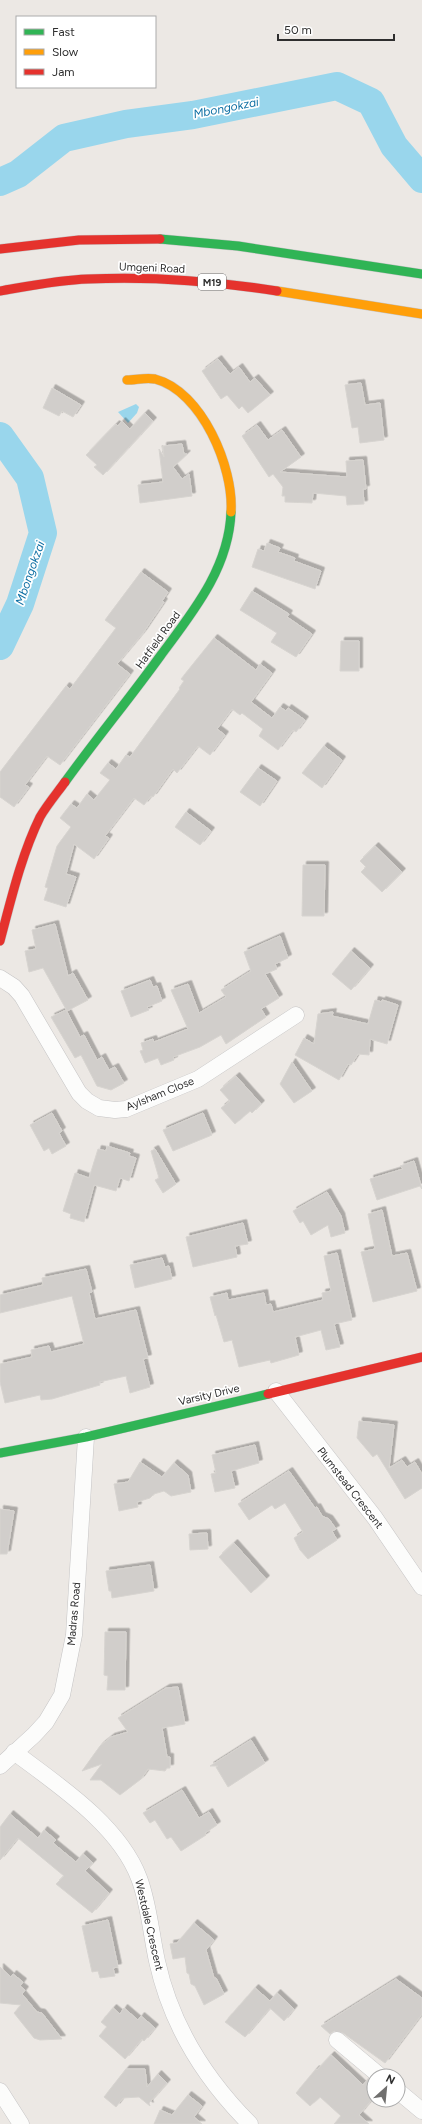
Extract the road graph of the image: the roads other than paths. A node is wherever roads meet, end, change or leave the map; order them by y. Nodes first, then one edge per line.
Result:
1 (0, 249) edge
2 (422, 274) edge
3 (0, 291) edge
4 (422, 314) edge
5 (127, 380) dead end
6 (0, 941) edge
7 (0, 978) edge
8 (296, 1015) dead end
9 (422, 1358) edge
10 (276, 1391) junction
11 (86, 1437) junction
12 (0, 1453) edge
13 (422, 1588) edge
14 (14, 1752) junction
15 (0, 1766) edge
16 (337, 2040) dead end
17 (370, 2068) edge
18 (0, 2091) edge
19 (406, 2098) edge
20 (422, 2111) edge
21 (21, 2124) edge
22 (250, 2124) edge

1 - 2 main road
3 - 4 main road, Umgeni Road / M19
5 - 6 main road, Hatfield Road
7 - 8 street, Aylsham Close
9 - 10 main road, Varsity Drive
10 - 11 main road, Varsity Drive
10 - 13 street, Plumstead Crescent
11 - 12 main road, Varsity Drive
11 - 14 street, Madras Road
14 - 15 street, Madras Road
14 - 22 street, Westdale Crescent
16 - 17 street
18 - 21 street
19 - 20 street

